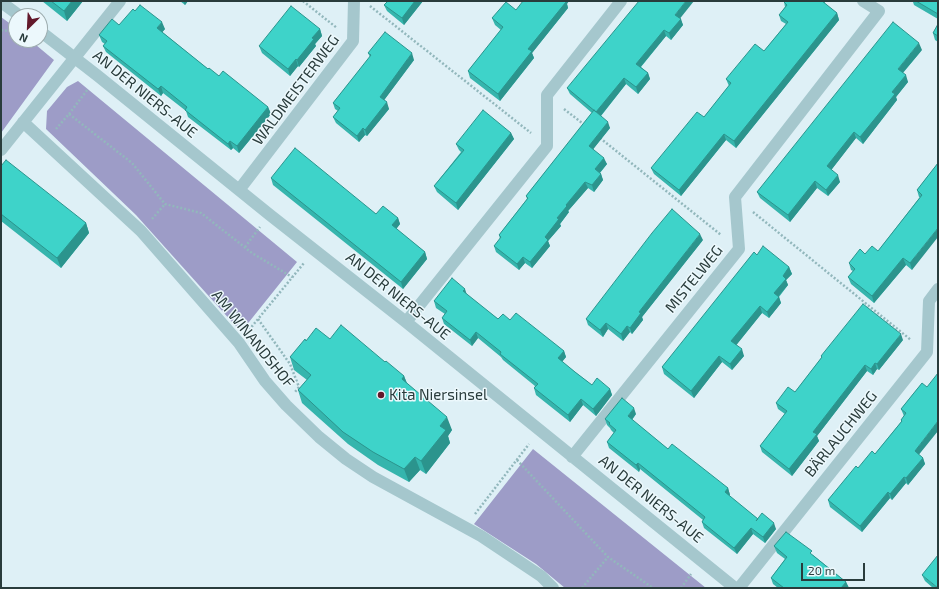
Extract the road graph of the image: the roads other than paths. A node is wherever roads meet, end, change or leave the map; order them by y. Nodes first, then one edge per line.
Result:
1 (120, 1) edge
2 (354, 1) edge
3 (621, 1) edge
4 (863, 1) edge
5 (1, 2) edge
6 (9, 8) edge
7 (48, 37) edge
8 (74, 58) junction
9 (23, 122) junction
10 (1, 150) edge
11 (239, 190) junction
12 (938, 289) edge
13 (406, 322) junction
14 (572, 457) junction
15 (553, 588) edge
16 (735, 588) edge
17 (739, 588) edge

1 - 8 street
2 - 11 street, WALDMEISTERWEG
3 - 13 street
4 - 14 street, MISTELWEG
5 - 6 street
7 - 8 street, AN DER NIERS-AUE
8 - 9 street
8 - 11 street, AN DER NIERS-AUE
9 - 10 street
9 - 15 street, AM WINANDSHOF
11 - 13 street, AN DER NIERS-AUE
12 - 17 street, BÄRLAUCHWEG
13 - 14 street, AN DER NIERS-AUE
14 - 16 street, AN DER NIERS-AUE

